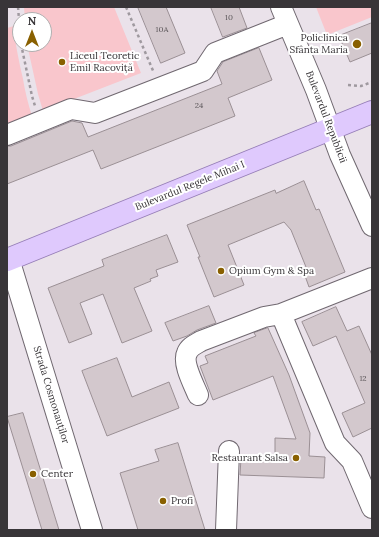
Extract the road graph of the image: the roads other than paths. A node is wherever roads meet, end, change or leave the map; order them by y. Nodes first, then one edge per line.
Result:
1 (285, 16) edge
2 (372, 112) edge
3 (330, 129) junction
4 (7, 134) edge
5 (372, 226) edge
6 (8, 260) edge
7 (372, 278) edge
8 (281, 314) junction
9 (198, 395) dead end
10 (229, 451) dead end
11 (372, 508) edge
12 (92, 530) edge
13 (226, 530) edge

1 - 3 street, Bulevardul Republicii
1 - 4 street
2 - 3 main road, Bulevardul Regele Mihai I
3 - 5 street, Bulevardul Republicii
3 - 6 main road, Bulevardul Regele Mihai I
6 - 12 street, Strada Cosmonauților
7 - 8 street
8 - 9 street
8 - 11 street
10 - 13 street

